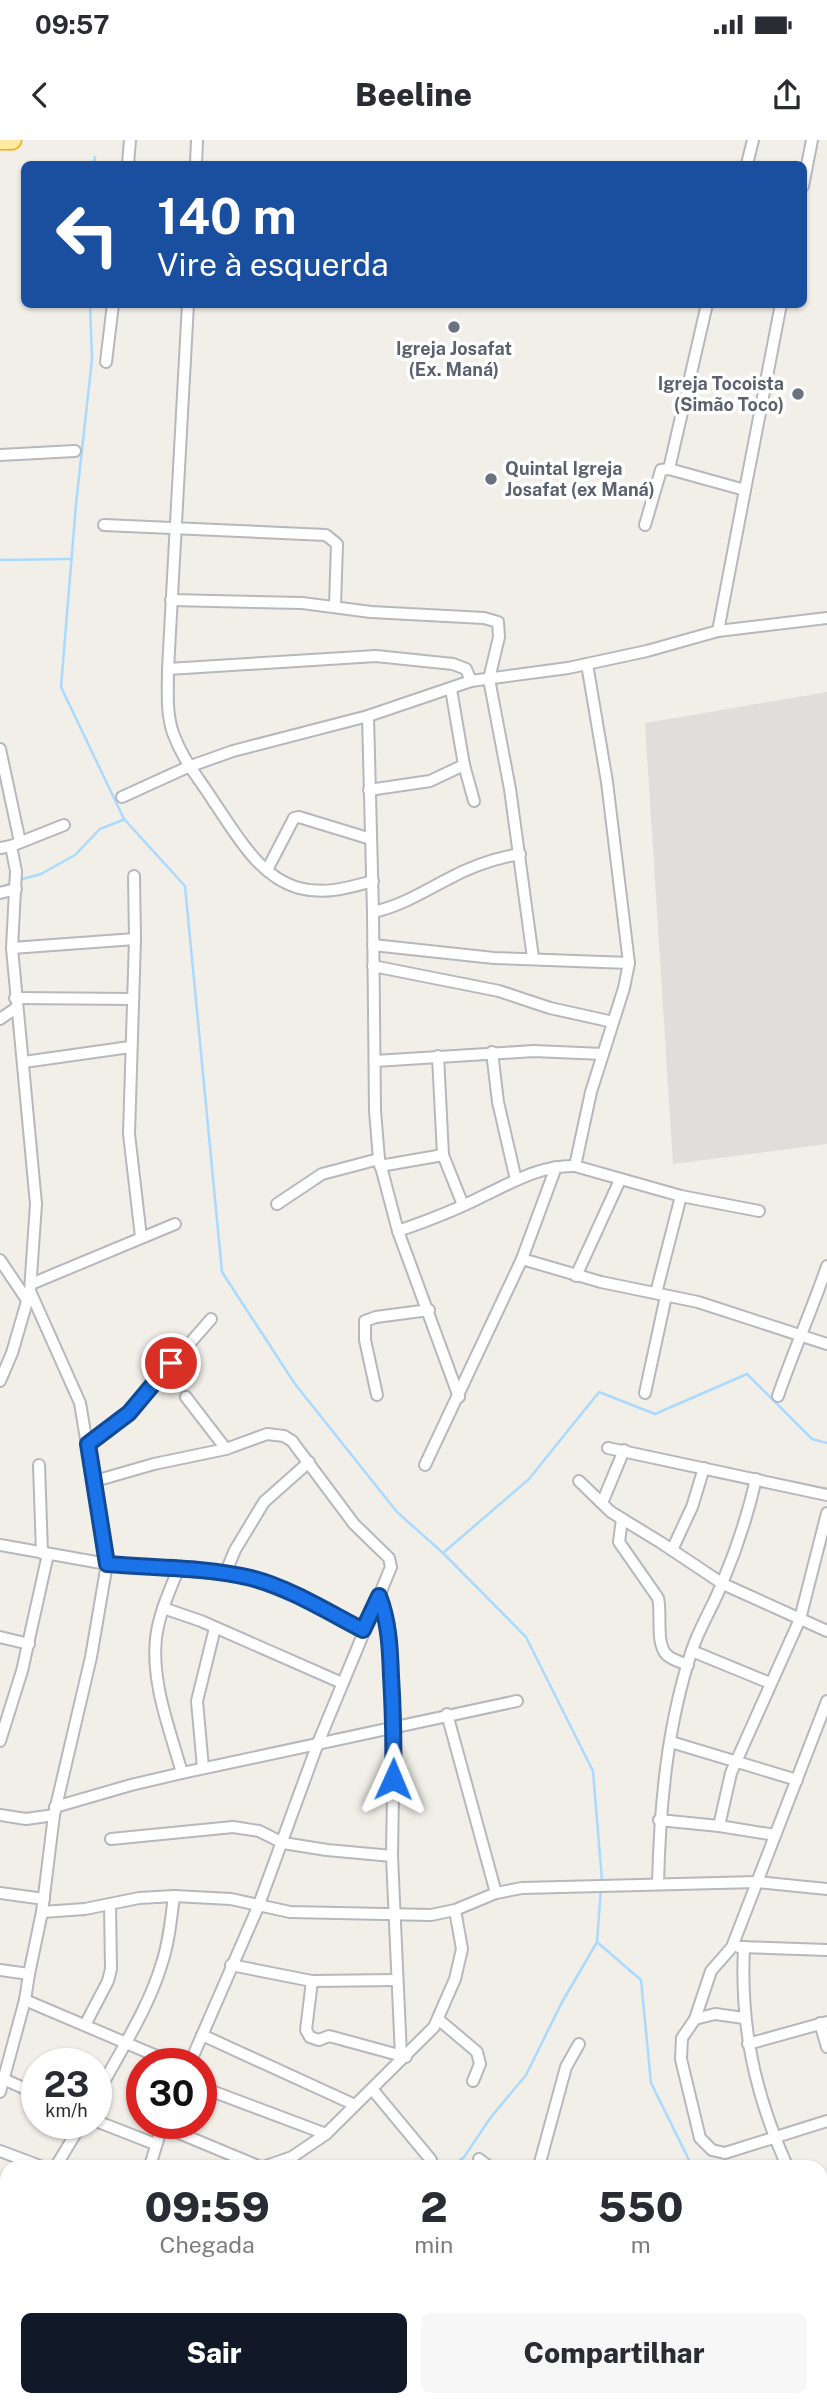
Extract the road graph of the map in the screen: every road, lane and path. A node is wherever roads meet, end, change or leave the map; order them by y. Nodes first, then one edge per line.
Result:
1 (0, 140) edge
2 (12, 140) edge
3 (130, 140) edge
4 (197, 140) edge
5 (754, 140) edge
6 (812, 140) edge
7 (128, 161) edge
8 (196, 161) edge
9 (748, 161) edge
10 (807, 166) edge
11 (113, 308) edge
12 (188, 308) edge
13 (706, 308) edge
14 (779, 308) edge
15 (106, 362) dead end
16 (75, 451) dead end
17 (0, 455) edge
18 (669, 469) junction
19 (745, 490) junction
20 (104, 524) dead end
21 (645, 525) dead end
22 (175, 527) junction
23 (172, 600) junction
24 (335, 606) junction
25 (827, 618) edge
26 (718, 631) junction
27 (587, 664) junction
28 (168, 669) junction
29 (489, 679) junction
30 (471, 681) junction
31 (451, 689) junction
32 (368, 716) junction
33 (0, 749) edge
34 (464, 765) junction
35 (188, 767) junction
36 (2, 777) edge
37 (369, 790) junction
38 (122, 797) dead end
39 (474, 801) dead end
40 (64, 825) dead end
41 (372, 839) junction
42 (10, 845) edge
43 (520, 854) junction
44 (267, 870) junction
45 (134, 876) dead end
46 (373, 881) junction
47 (16, 889) junction
48 (0, 893) edge
49 (373, 912) junction
50 (135, 939) junction
51 (373, 945) junction
52 (12, 948) junction
53 (533, 958) junction
54 (629, 963) junction
55 (373, 966) junction
56 (133, 999) junction
57 (16, 1003) junction
58 (0, 1019) edge
59 (613, 1022) junction
60 (130, 1047) junction
61 (492, 1052) junction
62 (603, 1054) junction
63 (439, 1056) junction
64 (375, 1061) junction
65 (24, 1062) junction
66 (443, 1155) junction
67 (380, 1162) junction
68 (575, 1166) junction
69 (556, 1167) junction
70 (516, 1180) junction
71 (620, 1180) junction
72 (681, 1196) junction
73 (277, 1204) dead end
74 (464, 1205) junction
75 (759, 1211) dead end
76 (175, 1224) dead end
77 (398, 1231) junction
78 (141, 1237) junction
79 (522, 1259) junction
80 (0, 1260) edge
81 (827, 1266) edge
82 (576, 1276) junction
83 (29, 1292) junction
84 (661, 1294) junction
85 (821, 1299) edge
86 (429, 1310) junction
87 (211, 1319) dead end
88 (799, 1334) junction
89 (827, 1344) edge
90 (0, 1381) edge
91 (645, 1393) dead end
92 (377, 1395) dead end
93 (778, 1396) dead end
94 (186, 1397) dead end
95 (459, 1397) junction
96 (88, 1444) junction
97 (608, 1448) dead end
98 (226, 1449) junction
99 (624, 1450) junction
100 (309, 1462) junction
101 (39, 1465) dead end
102 (425, 1465) dead end
103 (704, 1468) junction
104 (756, 1479) junction
105 (95, 1481) junction
106 (579, 1481) dead end
107 (827, 1495) edge
108 (602, 1503) junction
109 (827, 1513) edge
110 (622, 1519) junction
111 (0, 1545) edge
112 (672, 1550) junction
113 (45, 1554) junction
114 (107, 1564) junction
115 (178, 1570) junction
116 (225, 1574) junction
117 (723, 1584) junction
118 (379, 1596) junction
119 (163, 1608) junction
120 (800, 1619) junction
121 (215, 1628) junction
122 (363, 1630) junction
123 (827, 1631) edge
124 (0, 1637) edge
125 (29, 1644) junction
126 (692, 1651) junction
127 (688, 1665) junction
128 (342, 1683) junction
129 (770, 1683) junction
130 (517, 1701) dead end
131 (827, 1701) edge
132 (447, 1714) junction
133 (823, 1720) edge
134 (394, 1728) junction
135 (0, 1741) edge
136 (671, 1742) junction
137 (318, 1743) junction
138 (736, 1761) junction
139 (203, 1768) junction
140 (182, 1773) junction
141 (797, 1780) junction
142 (55, 1811) junction
143 (0, 1815) edge
144 (659, 1820) junction
145 (719, 1826) junction
146 (775, 1835) junction
147 (111, 1839) dead end
148 (283, 1843) junction
149 (392, 1856) junction
150 (757, 1882) junction
151 (658, 1883) junction
152 (827, 1889) edge
153 (0, 1893) edge
154 (496, 1893) junction
155 (174, 1896) junction
156 (44, 1899) junction
157 (110, 1904) junction
158 (258, 1907) junction
159 (455, 1910) junction
160 (42, 1912) junction
161 (394, 1915) junction
162 (738, 1947) junction
163 (827, 1950) edge
164 (231, 1965) junction
165 (0, 1970) edge
166 (29, 1974) junction
167 (397, 1980) junction
168 (312, 1981) junction
169 (25, 2000) junction
170 (744, 2018) junction
171 (438, 2019) junction
172 (695, 2019) junction
173 (824, 2022) edge
174 (85, 2025) junction
175 (202, 2035) junction
176 (125, 2042) junction
177 (579, 2044) dead end
178 (748, 2044) junction
179 (827, 2047) edge
180 (139, 2048) edge
181 (196, 2048) edge
182 (403, 2057) junction
183 (112, 2067) edge
184 (2, 2079) edge
185 (473, 2081) dead end
186 (21, 2087) edge
187 (372, 2089) junction
188 (0, 2092) edge
189 (217, 2094) edge
190 (355, 2105) junction
191 (827, 2121) edge
192 (112, 2127) edge
193 (326, 2134) junction
194 (774, 2138) junction
195 (72, 2139) edge
196 (157, 2139) edge
197 (196, 2139) edge
198 (155, 2144) junction
199 (0, 2151) edge
200 (292, 2157) junction
201 (24, 2160) edge
202 (60, 2160) edge
203 (151, 2160) edge
204 (244, 2160) edge
205 (283, 2160) edge
206 (295, 2160) edge
207 (431, 2160) dead end
208 (541, 2160) edge
209 (784, 2160) edge

1 - 2 highway
3 - 7 street
4 - 8 street
5 - 9 street
6 - 10 street
11 - 15 street
12 - 22 street
13 - 18 street
14 - 19 street
16 - 17 street
18 - 19 street
18 - 21 street
19 - 26 street
20 - 22 street
22 - 23 street
22 - 24 street
23 - 24 street
23 - 28 street
24 - 29 street
25 - 26 street
26 - 27 street
27 - 29 street
27 - 54 street
28 - 30 street
28 - 35 street
29 - 30 street
29 - 43 street
30 - 31 street
31 - 32 street
31 - 34 street
32 - 35 street
32 - 37 street
33 - 36 street
34 - 37 street
34 - 39 street
35 - 38 street
35 - 44 street
36 - 42 street
37 - 41 street
40 - 42 street
41 - 44 street
41 - 46 street
42 - 47 street
43 - 49 street
43 - 53 street
44 - 46 street
45 - 50 street
46 - 49 street
47 - 48 street
47 - 52 street
49 - 51 street
50 - 52 street
50 - 56 street
51 - 53 street
51 - 55 street
52 - 57 street
53 - 54 street
54 - 59 street
55 - 59 street
55 - 64 street
56 - 57 street
56 - 60 street
57 - 58 street
57 - 65 street
59 - 62 street
60 - 65 street
60 - 78 street
61 - 62 street
61 - 63 street
61 - 70 street
62 - 68 street
63 - 64 street
63 - 66 street
64 - 67 street
65 - 83 street
66 - 67 street
66 - 74 street
67 - 73 street
67 - 77 street
68 - 69 street
68 - 71 street
69 - 70 street
69 - 79 street
70 - 74 street
71 - 72 street
71 - 82 street
72 - 75 street
72 - 84 street
74 - 77 street
76 - 78 street
77 - 86 street
78 - 83 street
79 - 82 street
79 - 95 street
80 - 83 street
81 - 85 street
82 - 84 street
83 - 90 street
83 - 96 street
84 - 88 street
84 - 91 street
85 - 88 street
86 - 92 street
86 - 95 street
87 - 96 street
88 - 89 street
88 - 93 street
94 - 98 street
95 - 102 street
96 - 105 street
97 - 99 street
98 - 100 street
98 - 105 street
99 - 103 street
99 - 108 street
100 - 116 street
100 - 118 street
101 - 113 street
103 - 104 street
103 - 112 street
104 - 107 street
104 - 117 street
105 - 114 street
106 - 108 street
108 - 110 street
109 - 120 street
110 - 112 street
110 - 127 street
111 - 113 street
112 - 117 street
113 - 114 street
113 - 125 street
114 - 115 street
114 - 142 street
115 - 116 street
115 - 119 street
116 - 122 street
117 - 120 street
117 - 126 street
118 - 122 street
118 - 134 street
119 - 121 street
119 - 140 street
120 - 123 street
120 - 129 street
121 - 128 street
121 - 139 street
122 - 128 street
124 - 125 street
125 - 135 street
126 - 127 street
126 - 129 street
127 - 136 street
128 - 137 street
129 - 138 street
130 - 132 street
131 - 133 street
132 - 134 street
132 - 154 street
133 - 141 street
134 - 137 street
134 - 149 street
136 - 138 street
136 - 144 street
137 - 139 street
137 - 148 street
138 - 141 street
138 - 145 street
139 - 140 street
140 - 142 street
141 - 146 street
142 - 143 street
142 - 156 street
144 - 145 street
144 - 151 street
145 - 146 street
146 - 150 street
147 - 148 street
148 - 149 street
148 - 158 street
149 - 161 street
150 - 151 street
150 - 152 street
150 - 162 street
151 - 154 street
153 - 156 street
154 - 159 street
155 - 157 street
155 - 158 street
155 - 176 street
156 - 160 street
157 - 160 street
157 - 174 street
158 - 161 street
158 - 164 street
159 - 161 street
159 - 171 street
160 - 166 street
161 - 167 street
162 - 163 street
162 - 170 street
162 - 172 street
164 - 168 street
164 - 175 street
165 - 166 street
166 - 169 street
167 - 168 street
167 - 182 street
168 - 182 street
169 - 174 street
169 - 184 street
170 - 172 street
170 - 178 street
171 - 182 street
171 - 185 street
172 - 194 street
173 - 178 street
173 - 179 street
174 - 176 street
175 - 181 street
175 - 190 street
176 - 180 street
176 - 183 street
177 - 208 street
178 - 194 street
182 - 187 street
184 - 186 street
184 - 188 street
187 - 190 street
187 - 207 street
189 - 193 street
190 - 193 street
191 - 194 street
192 - 198 street
193 - 200 street
194 - 209 street
195 - 202 street
196 - 198 street
197 - 204 street
198 - 203 street
199 - 201 street
200 - 205 street
200 - 206 street

